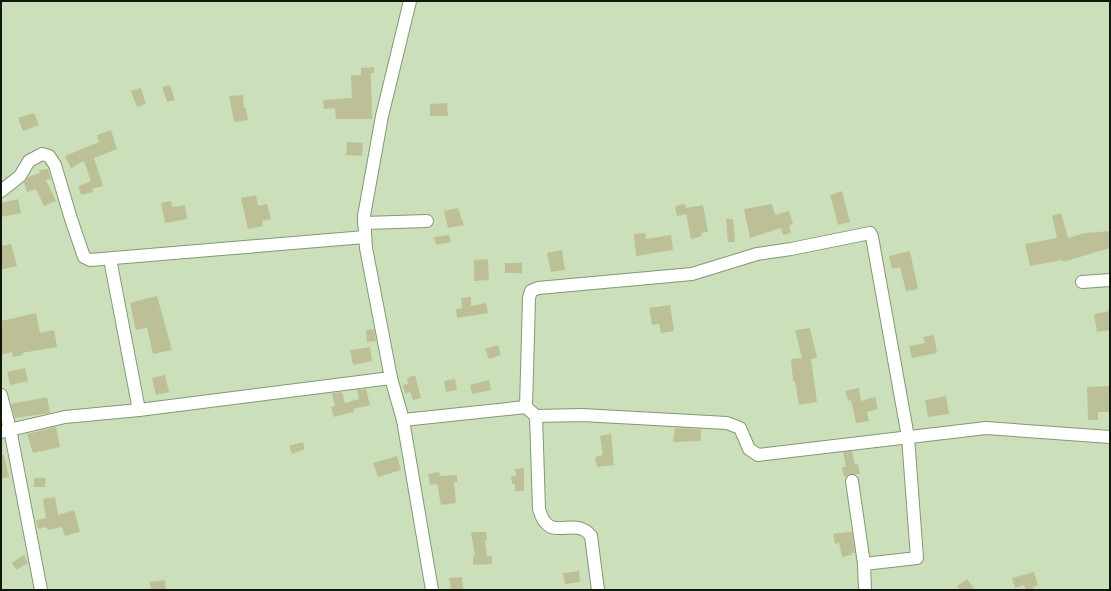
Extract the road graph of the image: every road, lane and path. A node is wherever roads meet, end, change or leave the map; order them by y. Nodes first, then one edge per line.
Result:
1 (410, 1) edge
2 (1, 190) edge
3 (427, 221) dead end
4 (364, 223) junction
5 (365, 237) junction
6 (110, 259) junction
7 (1110, 280) edge
8 (1082, 282) dead end
9 (391, 378) junction
10 (1, 395) edge
11 (526, 406) junction
12 (139, 410) junction
13 (536, 416) junction
14 (403, 420) junction
15 (5, 431) edge
16 (908, 437) junction
17 (1110, 437) edge
18 (852, 481) dead end
19 (864, 564) junction
20 (41, 590) edge
21 (432, 590) edge
22 (598, 590) edge
23 (866, 590) edge

1 - 4 street
2 - 6 street
3 - 4 street
4 - 5 street
5 - 6 street
5 - 9 street
6 - 12 street
7 - 8 street
9 - 12 street
9 - 14 street
10 - 15 street
11 - 13 street
11 - 14 street
11 - 16 street
12 - 15 street
13 - 16 street
13 - 22 street
14 - 21 street
15 - 20 street
16 - 17 street
16 - 19 street
18 - 19 street
19 - 23 street

